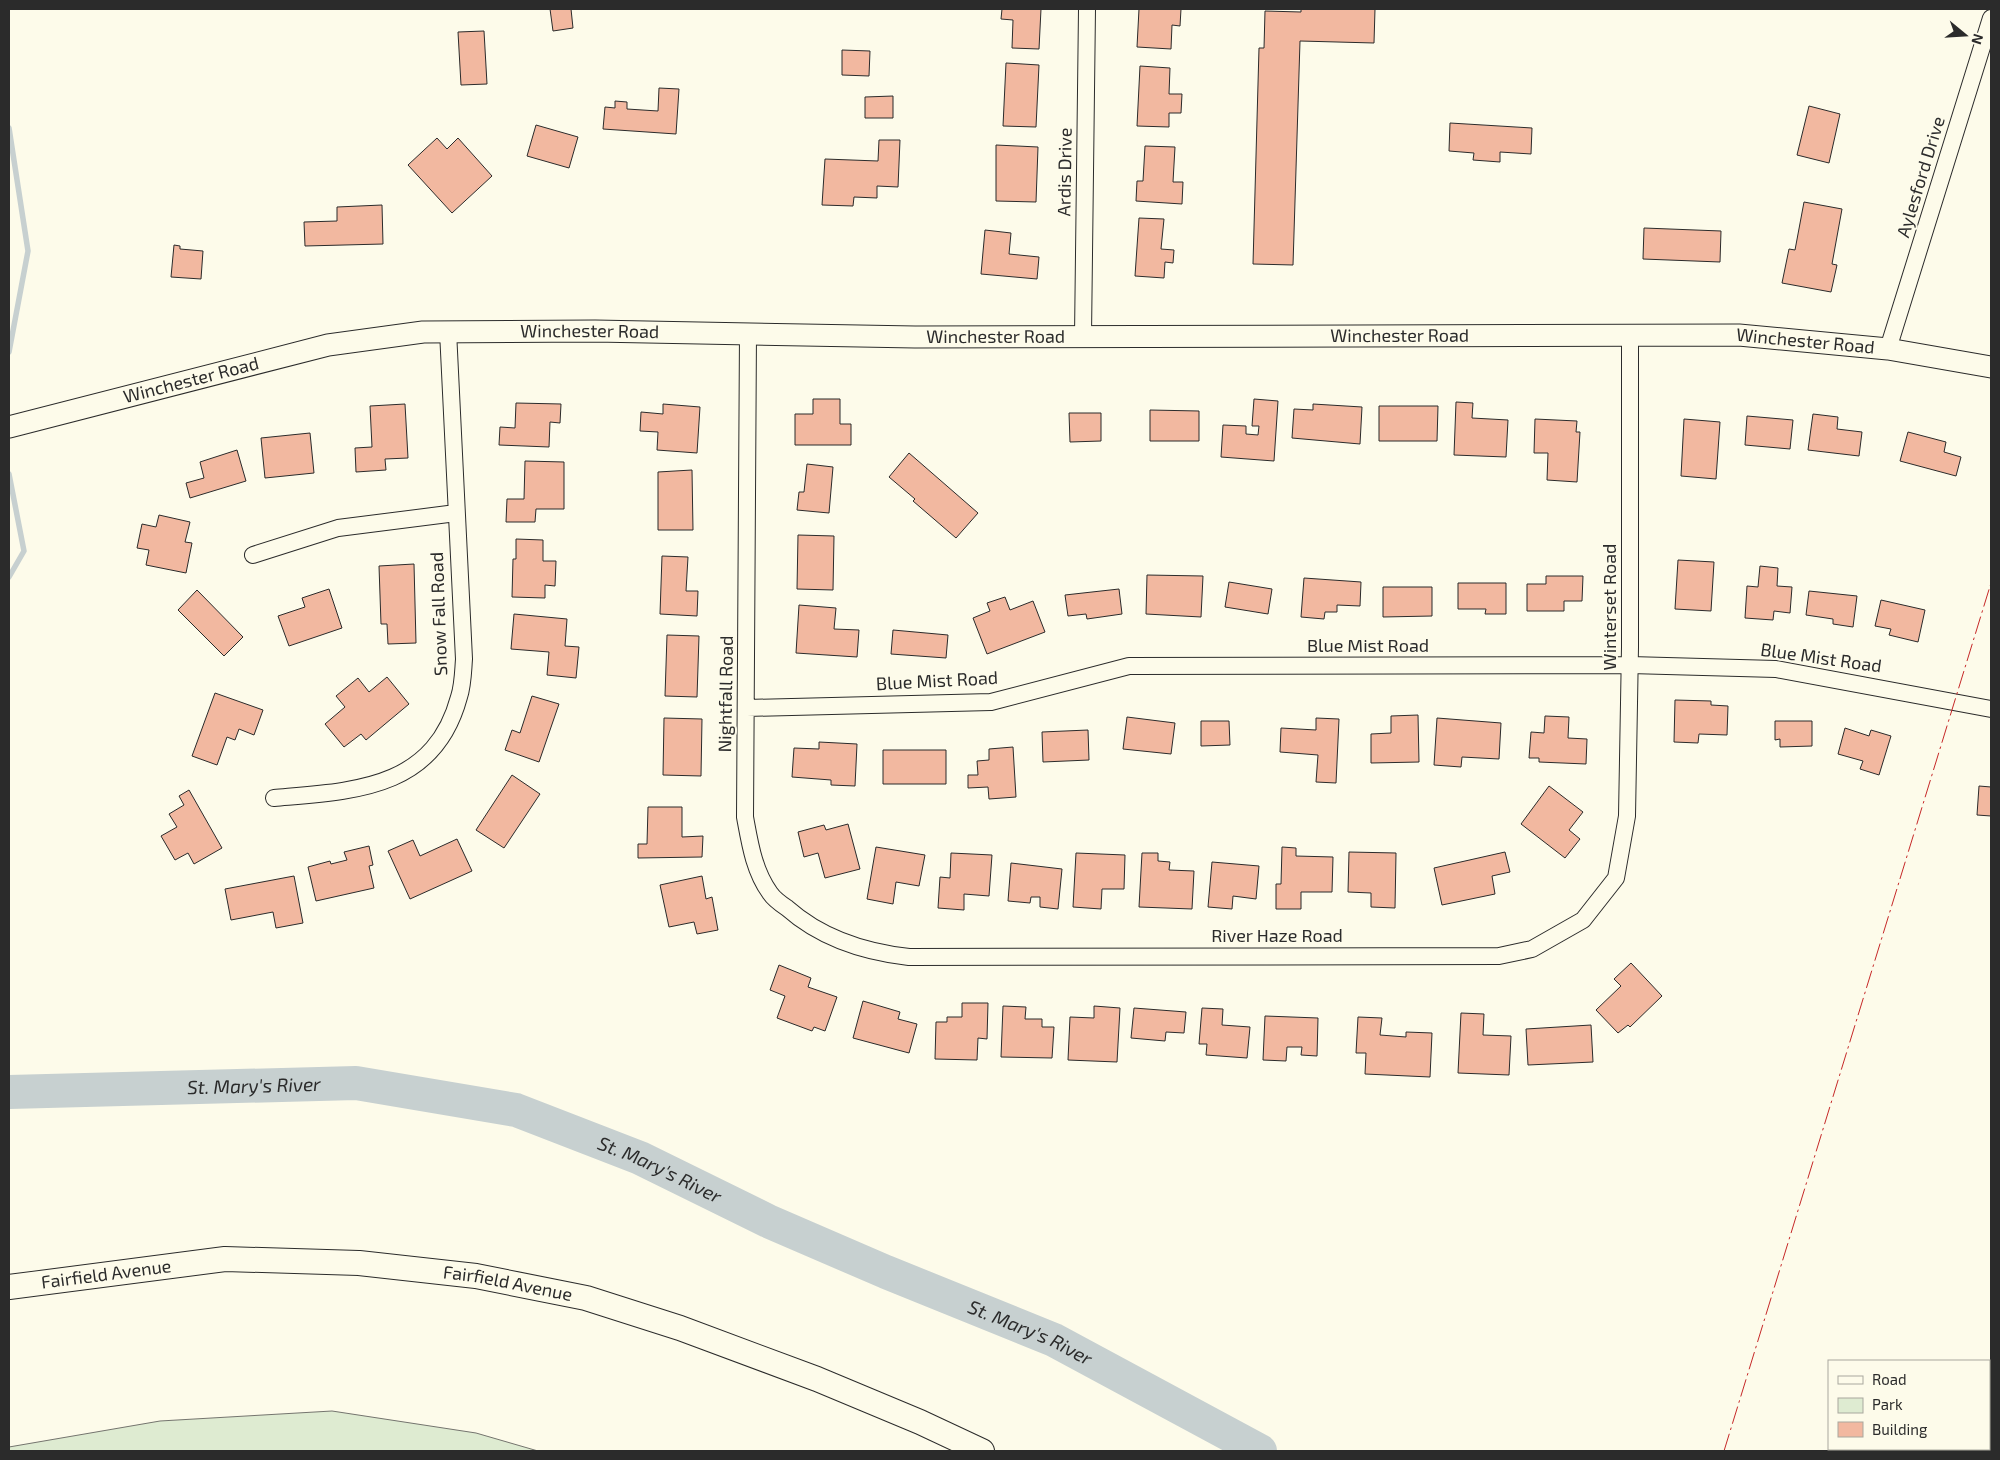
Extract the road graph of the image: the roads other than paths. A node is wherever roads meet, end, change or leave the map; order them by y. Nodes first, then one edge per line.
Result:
1 (1087, 9) edge
2 (1991, 18) edge
3 (448, 331) junction
4 (748, 333) junction
5 (1630, 335) junction
6 (1083, 336) junction
7 (1888, 348) junction
8 (1991, 367) edge
9 (9, 426) edge
10 (456, 513) junction
11 (253, 555) dead end
12 (1630, 665) junction
13 (747, 708) junction
14 (1991, 708) edge
15 (274, 798) dead end
16 (1616, 878) joint
17 (909, 956) joint
18 (9, 1287) edge
19 (982, 1451) edge

1 - 6 street, Ardis Drive
2 - 7 street, Aylesford Drive
3 - 4 street, Winchester Road
3 - 9 street, Winchester Road
3 - 10 street, Snow Fall Road
4 - 6 street, Winchester Road
4 - 13 street, Nightfall Road
5 - 6 street, Winchester Road
5 - 7 street, Winchester Road
5 - 12 street, Winterset Road
7 - 8 street, Winchester Road
10 - 11 street
10 - 15 street, Snow Fall Road
12 - 13 street, Blue Mist Road
12 - 14 street, Blue Mist Road
12 - 16 street, Winterset Road
13 - 17 street, Nightfall Road
16 - 17 street, River Haze Road
18 - 19 main road, Fairfield Avenue

